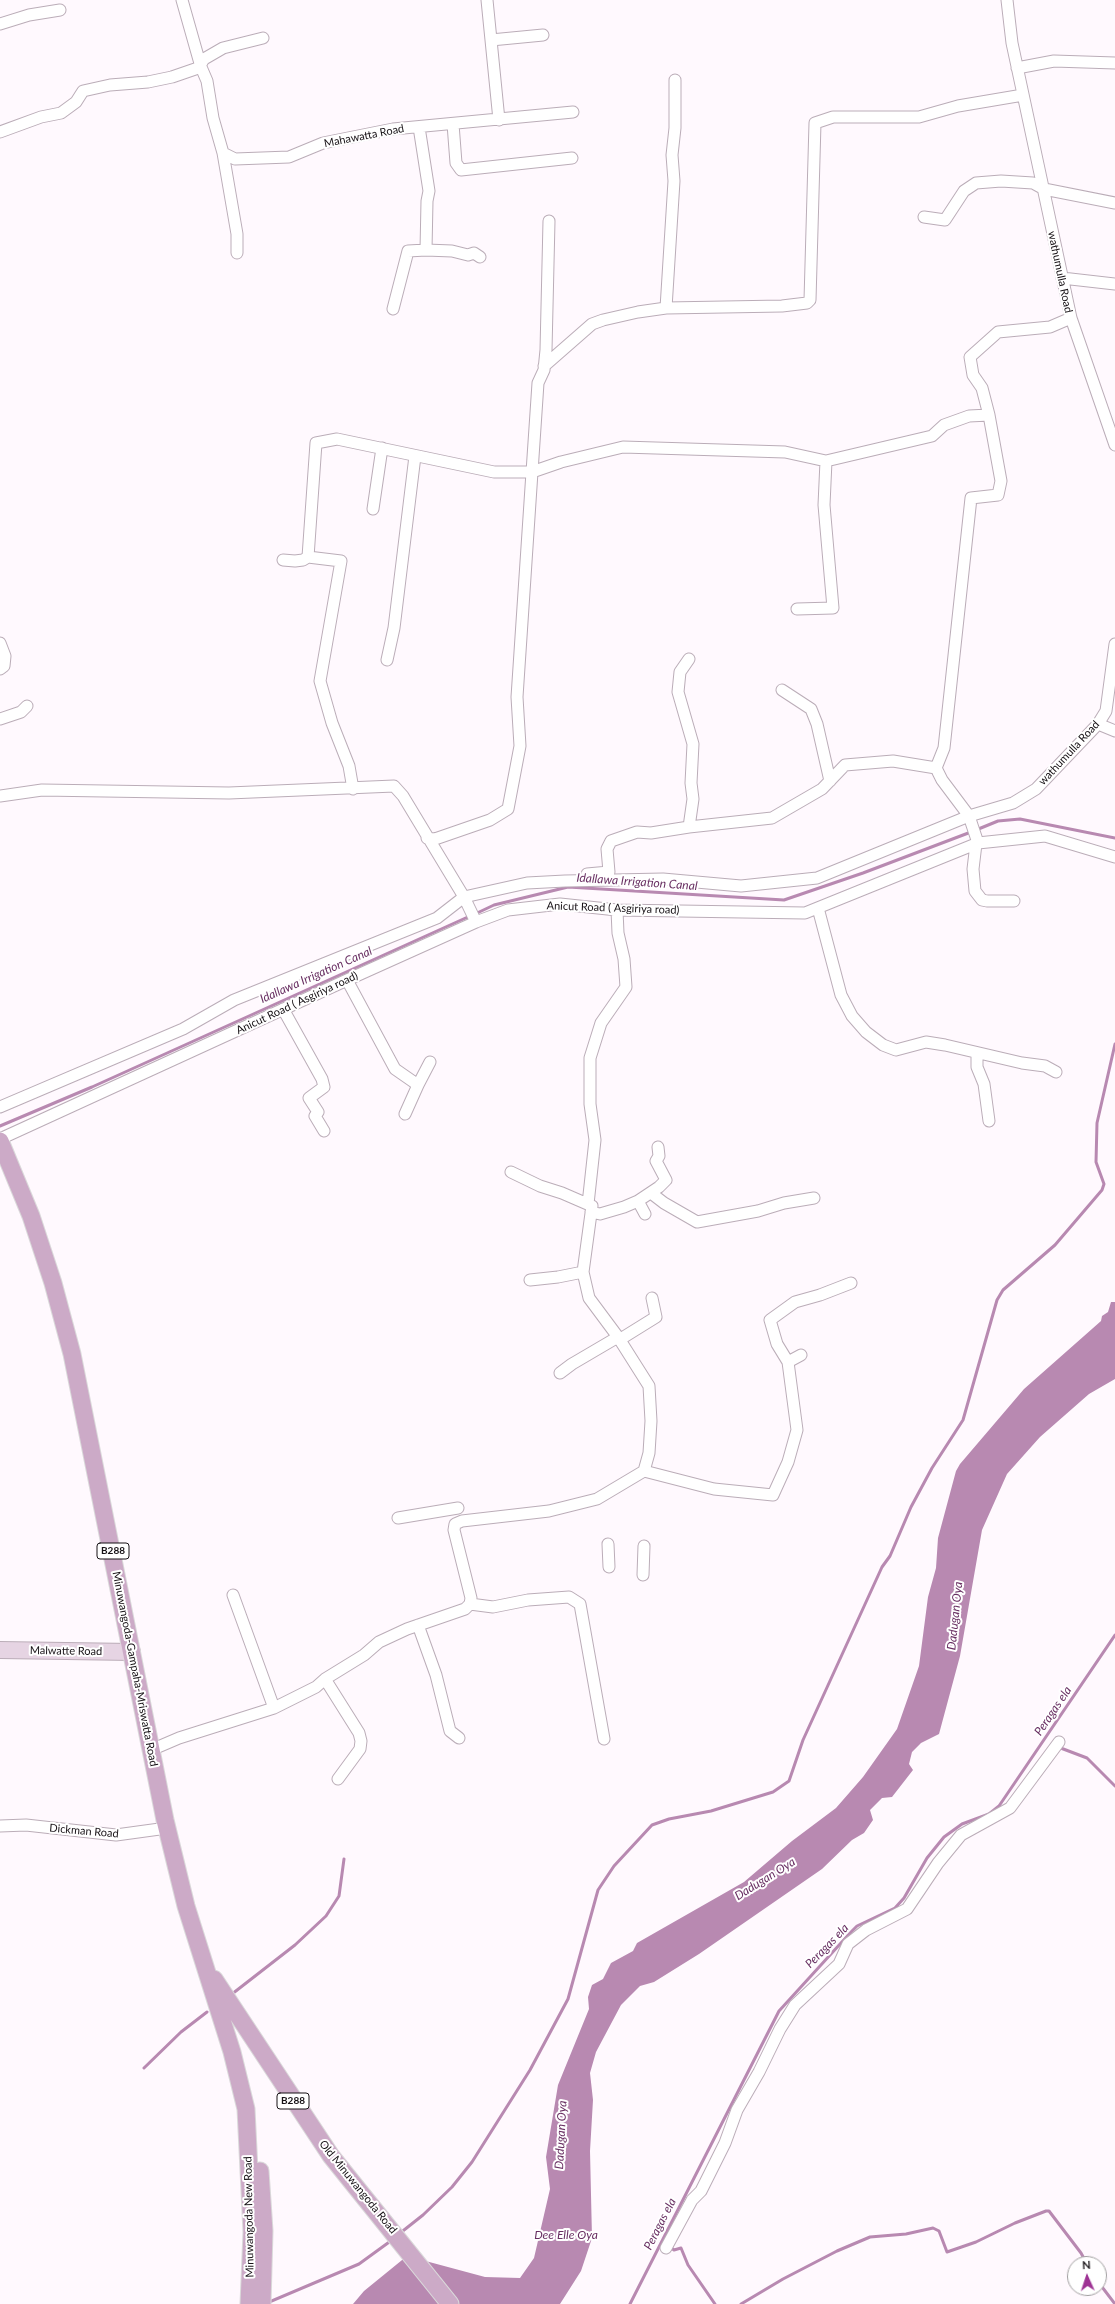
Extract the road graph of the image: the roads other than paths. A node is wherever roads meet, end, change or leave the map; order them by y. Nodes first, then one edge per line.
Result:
1 (182, 0) edge
2 (488, 0) edge
3 (1006, 0) edge
4 (54, 7) edge
5 (0, 24) edge
6 (543, 35) dead end
7 (263, 38) dead end
8 (491, 40) junction
9 (1115, 63) edge
10 (201, 66) junction
11 (1018, 68) junction
12 (674, 80) dead end
13 (1023, 95) junction
14 (573, 112) dead end
15 (499, 120) junction
16 (452, 124) junction
17 (419, 127) junction
18 (0, 132) edge
19 (223, 153) junction
20 (572, 158) dead end
21 (1044, 189) junction
22 (1115, 203) edge
23 (924, 217) dead end
24 (549, 221) dead end
25 (426, 250) junction
26 (237, 253) dead end
27 (480, 257) dead end
28 (1062, 278) junction
29 (1115, 284) edge
30 (666, 308) junction
31 (392, 309) dead end
32 (1071, 318) junction
33 (544, 366) junction
34 (989, 415) junction
35 (362, 436) dead end
36 (1115, 445) edge
37 (378, 447) junction
38 (415, 456) junction
39 (826, 461) junction
40 (532, 472) junction
41 (374, 509) dead end
42 (308, 556) junction
43 (283, 560) dead end
44 (797, 609) dead end
45 (0, 643) edge
46 (1115, 644) edge
47 (688, 659) dead end
48 (387, 660) dead end
49 (1114, 664) edge
50 (0, 669) edge
51 (782, 690) dead end
52 (27, 706) dead end
53 (0, 719) edge
54 (1098, 724) junction
55 (1115, 731) edge
56 (936, 768) junction
57 (830, 781) junction
58 (353, 788) junction
59 (0, 796) edge
60 (970, 820) junction
61 (689, 827) junction
62 (427, 838) junction
63 (977, 841) junction
64 (1115, 857) edge
65 (527, 883) junction
66 (464, 897) junction
67 (1014, 901) dead end
68 (818, 908) junction
69 (617, 910) junction
70 (473, 916) junction
71 (347, 980) junction
72 (283, 1009) junction
73 (977, 1053) junction
74 (430, 1062) dead end
75 (1056, 1072) dead end
76 (418, 1085) junction
77 (0, 1107) edge
78 (404, 1114) dead end
79 (989, 1121) dead end
80 (324, 1131) dead end
81 (1, 1147) edge
82 (658, 1147) dead end
83 (512, 1172) dead end
84 (651, 1193) junction
85 (814, 1198) dead end
86 (638, 1201) junction
87 (589, 1208) junction
88 (645, 1214) dead end
89 (583, 1272) junction
90 (530, 1280) dead end
91 (851, 1283) dead end
92 (652, 1298) dead end
93 (618, 1338) junction
94 (801, 1355) dead end
95 (788, 1362) junction
96 (560, 1373) dead end
97 (644, 1471) junction
98 (458, 1508) dead end
99 (398, 1518) dead end
100 (608, 1544) dead end
101 (644, 1546) dead end
102 (609, 1567) dead end
103 (643, 1575) dead end
104 (233, 1595) dead end
105 (470, 1604) junction
106 (418, 1626) junction
107 (0, 1650) edge
108 (132, 1652) junction
109 (325, 1679) junction
110 (274, 1708) junction
111 (459, 1738) dead end
112 (604, 1739) dead end
113 (1059, 1742) dead end
114 (151, 1750) junction
115 (338, 1779) dead end
116 (0, 1826) edge
117 (167, 1828) junction
118 (205, 1967) junction
119 (666, 2248) dead end
120 (256, 2298) edge
121 (450, 2304) edge

1 - 10 street
2 - 8 street
3 - 11 street, wathumulla Road
4 - 5 street
6 - 8 street
7 - 10 street
8 - 15 street
9 - 11 street
10 - 18 street
10 - 19 street
11 - 13 street, wathumulla Road
12 - 30 street
13 - 21 street, wathumulla Road
13 - 30 street
14 - 15 street, Mahawatta Road
15 - 16 street, Mahawatta Road
16 - 17 street, Mahawatta Road
16 - 20 street
17 - 19 street, Mahawatta Road
17 - 25 street
19 - 26 street
21 - 22 street
21 - 23 street
21 - 28 street, wathumulla Road
24 - 33 street
25 - 27 street
25 - 31 street
28 - 29 street
28 - 32 street, wathumulla Road
30 - 33 street
32 - 34 street
32 - 36 street, wathumulla Road
33 - 40 street
34 - 39 street
34 - 56 street
35 - 37 street
37 - 38 street
37 - 41 street
37 - 42 street
38 - 40 street
38 - 48 street
39 - 40 street
39 - 44 street
40 - 62 street
42 - 43 street
42 - 58 street
45 - 50 street
46 - 49 street, wathumulla Road
47 - 61 street
49 - 54 street, wathumulla Road
51 - 57 street
52 - 53 street
54 - 55 street
54 - 60 street, wathumulla Road
56 - 57 street
56 - 60 street
57 - 61 street
58 - 59 street
58 - 62 street
60 - 63 street
60 - 65 street, wathumulla Road
61 - 65 street
62 - 66 street
63 - 64 street, Anicut Road ( Asgiriya road)
63 - 67 street
63 - 68 street, Anicut Road ( Asgiriya road)
65 - 66 street
66 - 70 street
66 - 77 street
68 - 69 street, Anicut Road ( Asgiriya road)
68 - 73 street
69 - 70 street, Anicut Road ( Asgiriya road)
69 - 87 street
70 - 71 street, Anicut Road ( Asgiriya road)
71 - 72 street, Anicut Road ( Asgiriya road)
71 - 76 street
72 - 80 street
72 - 81 street, Anicut Road ( Asgiriya road)
73 - 75 street
73 - 79 street
74 - 76 street
76 - 78 street
81 - 108 main road, Minuwangoda-Gampaha-Mriswatta Road / B288
82 - 84 street
83 - 87 street
84 - 85 street
84 - 86 street
86 - 87 street
86 - 88 street
87 - 89 street
89 - 90 street
89 - 93 street
91 - 95 street
92 - 93 street
93 - 96 street
93 - 97 street
94 - 95 street
95 - 97 street
97 - 105 street
98 - 99 street
100 - 102 street
101 - 103 street
104 - 110 street
105 - 106 street
105 - 112 street
106 - 109 street
106 - 111 street
107 - 108 street, Malwatte Road
108 - 114 main road, Minuwangoda-Gampaha-Mriswatta Road / B288
109 - 110 street
109 - 115 street
110 - 114 street
113 - 119 street
114 - 117 main road, Minuwangoda-Gampaha-Mriswatta Road / B288
116 - 117 street, Dickman Road
117 - 118 main road, Minuwangoda-Gampaha-Mriswatta Road / B288
118 - 120 main road, Minuwangoda New Road
118 - 121 main road, Old Minuwangoda Road / B288

